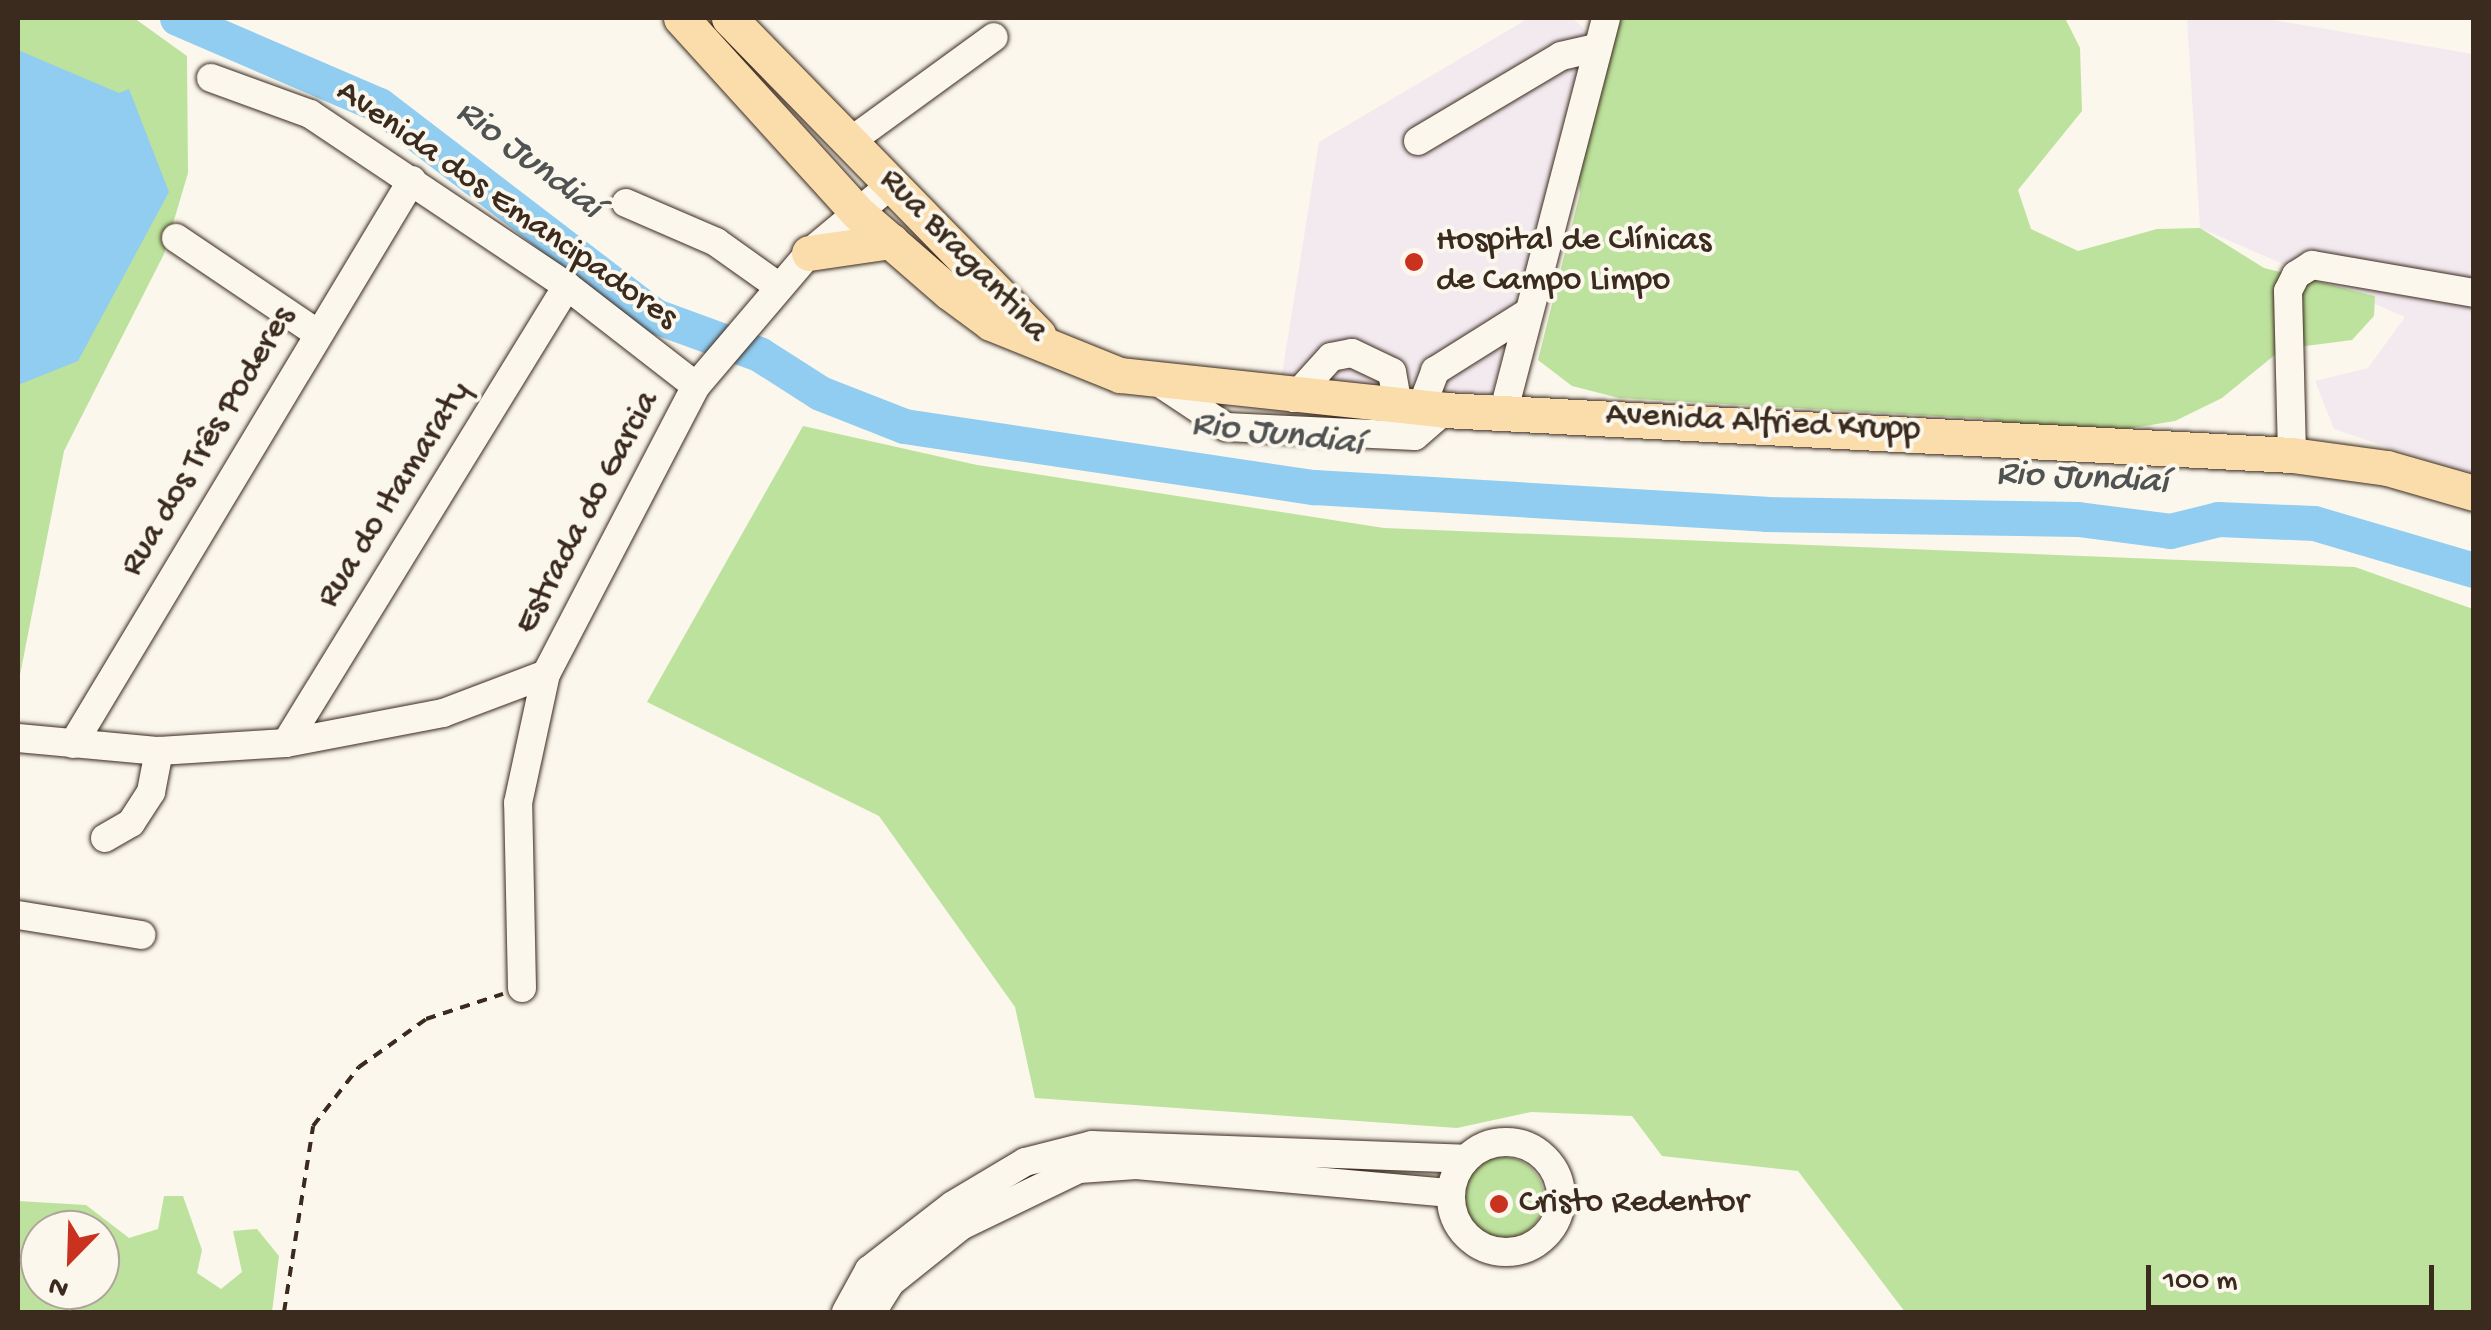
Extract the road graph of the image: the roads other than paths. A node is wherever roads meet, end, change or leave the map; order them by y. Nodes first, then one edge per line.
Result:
1 (681, 18) edge
2 (734, 20) edge
3 (1598, 29) edge
4 (994, 37) dead end
5 (211, 78) dead end
6 (1418, 140) dead end
7 (848, 143) junction
8 (412, 180) junction
9 (893, 183) junction
10 (626, 203) dead end
11 (858, 213) junction
12 (176, 238) dead end
13 (890, 240) junction
14 (809, 254) junction
15 (567, 286) junction
16 (2474, 293) edge
17 (770, 297) junction
18 (1526, 314) junction
19 (317, 333) junction
20 (1054, 349) junction
21 (1160, 382) junction
22 (696, 386) junction
23 (1294, 398) junction
24 (1421, 408) junction
25 (1504, 410) junction
26 (2292, 455) junction
27 (2474, 493) edge
28 (546, 674) junction
29 (18, 738) edge
30 (286, 743) junction
31 (73, 744) junction
32 (159, 751) junction
33 (105, 838) dead end
34 (18, 915) edge
35 (141, 935) dead end
36 (522, 988) road end
37 (1466, 1159) junction
38 (1450, 1193) junction
39 (957, 1216) junction
40 (846, 1312) edge
41 (872, 1312) edge

1 - 11 main road, Rua Bragantina
2 - 7 main road, Rua Bragantina
3 - 6 street
3 - 18 street
4 - 7 street
5 - 8 street, Avenida dos Emancipadores
7 - 9 main road, Rua Bragantina
8 - 15 street, Avenida dos Emancipadores
8 - 19 street, Rua dos Três Poderes
9 - 11 street, Estrada do Garcia
9 - 20 main road, Rua Bragantina
10 - 17 street
11 - 13 main road, Rua Bragantina
11 - 14 street, Estrada do Garcia
12 - 19 street
13 - 14 main road
13 - 20 main road, Rua Bragantina
14 - 17 street, Estrada do Garcia
15 - 22 street, Avenida dos Emancipadores
15 - 30 street, Rua do Itamaraty
16 - 26 street
17 - 22 street, Estrada do Garcia
18 - 24 street
18 - 25 street
19 - 31 street, Rua dos Três Poderes
20 - 21 main road, Avenida Alfried Krupp
21 - 23 main road, Avenida Alfried Krupp
21 - 24 street
22 - 28 street, Estrada do Garcia
23 - 24 main road, Avenida Alfried Krupp
23 - 24 street
24 - 25 main road, Avenida Alfried Krupp
25 - 26 main road, Avenida Alfried Krupp
26 - 27 main road, Avenida Alfried Krupp
28 - 30 street, Estrada do Garcia
28 - 36 street
29 - 31 street, Estrada do Garcia
30 - 32 street, Estrada do Garcia
31 - 32 street, Estrada do Garcia
32 - 33 street
34 - 35 street
37 - 38 street
37 - 38 street
37 - 39 street
38 - 39 street
39 - 40 street
39 - 41 street

